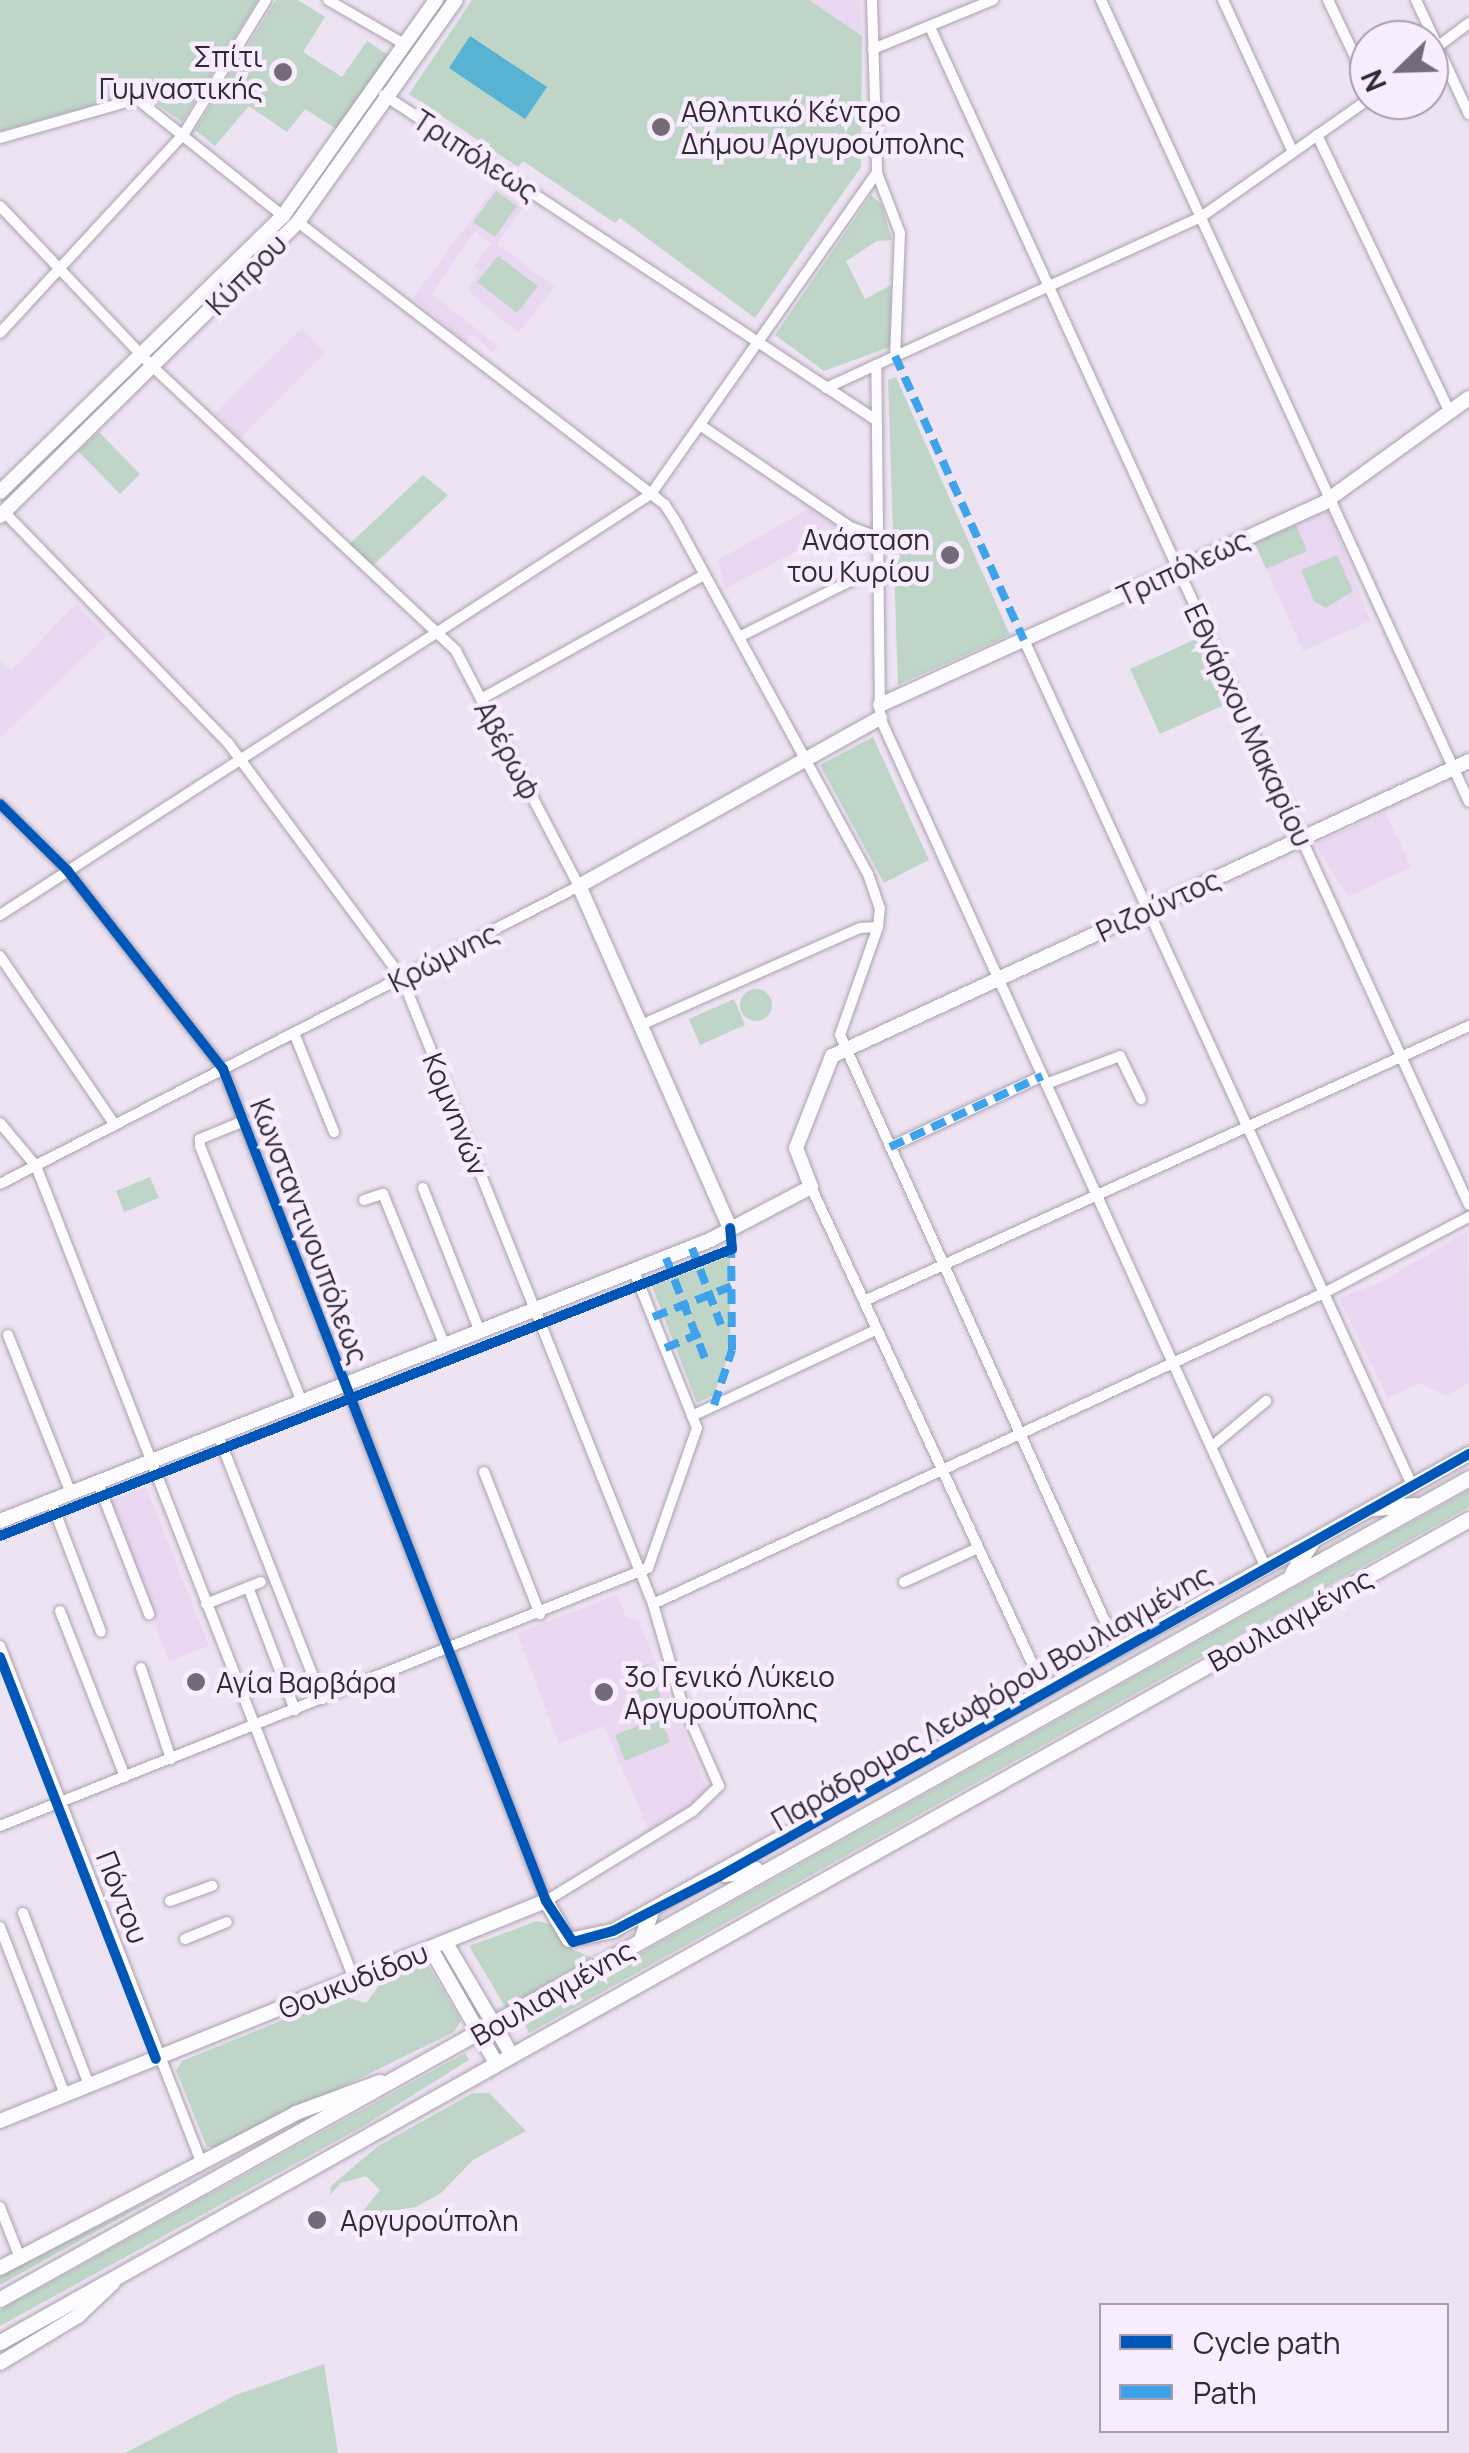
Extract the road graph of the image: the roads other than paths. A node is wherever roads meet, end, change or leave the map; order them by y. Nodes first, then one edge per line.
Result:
1 (266, 0) edge
2 (328, 0) edge
3 (436, 0) edge
4 (456, 0) edge
5 (872, 0) edge
6 (993, 0) edge
7 (1102, 0) edge
8 (1223, 0) edge
9 (1328, 0) edge
10 (930, 27) junction
11 (1349, 44) edge
12 (406, 45) junction
13 (873, 49) junction
14 (1449, 78) edge
15 (383, 94) junction
16 (1349, 113) edge
17 (1469, 114) edge
18 (183, 135) junction
19 (1317, 135) junction
20 (0, 138) edge
21 (1293, 152) junction
22 (876, 173) junction
23 (0, 206) edge
24 (1201, 218) junction
25 (291, 219) junction
26 (61, 270) junction
27 (1048, 285) junction
28 (0, 333) edge
29 (758, 341) junction
30 (142, 354) junction
31 (896, 356) junction
32 (876, 365) junction
33 (154, 367) junction
34 (826, 388) junction
35 (1469, 398) edge
36 (1450, 412) junction
37 (876, 420) junction
38 (700, 425) junction
39 (0, 492) edge
40 (651, 494) junction
41 (1330, 499) junction
42 (2, 514) edge
43 (877, 537) junction
44 (878, 567) junction
45 (1178, 569) junction
46 (704, 575) junction
47 (430, 634) junction
48 (738, 637) junction
49 (1024, 640) junction
50 (481, 699) junction
51 (880, 712) junction
52 (240, 761) junction
53 (807, 761) junction
54 (1469, 761) edge
55 (1455, 772) junction
56 (1469, 802) edge
57 (0, 804) edge
58 (1302, 841) junction
59 (67, 870) junction
60 (579, 886) junction
61 (1148, 908) junction
62 (0, 915) edge
63 (878, 928) junction
64 (0, 956) edge
65 (402, 978) junction
66 (999, 980) junction
67 (641, 1025) junction
68 (1469, 1026) edge
69 (294, 1033) junction
70 (846, 1049) junction
71 (1401, 1056) junction
72 (224, 1069) junction
73 (1044, 1080) junction
74 (1142, 1099) dead end
75 (244, 1121) junction
76 (0, 1122) edge
77 (114, 1124) junction
78 (1247, 1125) junction
79 (334, 1132) dead end
80 (890, 1147) junction
81 (36, 1166) junction
82 (0, 1184) edge
83 (811, 1187) junction
84 (423, 1188) dead end
85 (1096, 1194) junction
86 (364, 1200) dead end
87 (1469, 1205) edge
88 (1469, 1216) edge
89 (730, 1228) junction
90 (942, 1266) junction
91 (634, 1271) junction
92 (1324, 1293) junction
93 (864, 1302) junction
94 (534, 1311) junction
95 (876, 1330) junction
96 (480, 1332) junction
97 (8, 1335) dead end
98 (445, 1346) junction
99 (1173, 1363) junction
100 (344, 1386) junction
101 (1266, 1401) dead end
102 (302, 1402) junction
103 (692, 1416) junction
104 (218, 1435) junction
105 (1018, 1435) junction
106 (1211, 1447) junction
107 (1469, 1454) edge
108 (151, 1462) junction
109 (942, 1470) junction
110 (484, 1472) dead end
111 (1469, 1478) edge
112 (98, 1482) junction
113 (1412, 1485) junction
114 (71, 1493) junction
115 (51, 1501) junction
116 (1420, 1505) junction
117 (1372, 1508) junction
118 (1469, 1519) edge
119 (0, 1521) edge
120 (1311, 1543) junction
121 (978, 1548) junction
122 (1266, 1568) junction
123 (639, 1575) junction
124 (1289, 1578) junction
125 (262, 1582) dead end
126 (904, 1582) dead end
127 (248, 1587) junction
128 (206, 1604) junction
129 (653, 1604) junction
130 (60, 1611) dead end
131 (149, 1614) dead end
132 (540, 1614) junction
133 (101, 1632) dead end
134 (0, 1646) edge
135 (448, 1650) junction
136 (1118, 1650) junction
137 (142, 1668) dead end
138 (1045, 1691) junction
139 (322, 1699) junction
140 (295, 1710) junction
141 (254, 1726) junction
142 (171, 1759) junction
143 (126, 1777) junction
144 (62, 1802) junction
145 (693, 1811) joint
146 (1, 1824) edge
147 (770, 1866) junction
148 (724, 1874) junction
149 (212, 1886) dead end
150 (546, 1901) junction
151 (170, 1902) dead end
152 (23, 1913) dead end
153 (650, 1914) junction
154 (226, 1922) dead end
155 (0, 1928) edge
156 (185, 1938) dead end
157 (641, 1940) junction
158 (446, 1943) junction
159 (431, 1949) junction
160 (354, 1980) junction
161 (487, 2030) junction
162 (161, 2057) junction
163 (504, 2058) junction
164 (416, 2071) junction
165 (89, 2085) junction
166 (64, 2095) junction
167 (0, 2121) edge
168 (202, 2164) junction
169 (0, 2207) edge
170 (20, 2258) junction
171 (0, 2268) edge
172 (118, 2278) junction
173 (0, 2299) edge
174 (0, 2342) edge
175 (0, 2363) edge

1 - 18 street
2 - 12 street
3 - 12 street, Κύπρου
4 - 15 street, Κύπρου
5 - 13 street
6 - 10 street
7 - 24 street
8 - 21 street
9 - 11 street
10 - 13 street
10 - 27 street, Εθνάρχου Μακαρίου
12 - 15 street, Κύπρου
13 - 22 street
14 - 17 street
15 - 25 street, Κύπρου
15 - 29 street, Τριπόλεως
16 - 19 street
18 - 20 street
18 - 25 street
18 - 26 street
19 - 21 street
19 - 36 street
21 - 24 street
22 - 29 street
22 - 31 street
23 - 26 street
24 - 27 street
24 - 41 street
25 - 30 street, Κύπρου
25 - 33 street, Κύπρου
25 - 40 street
26 - 28 street
26 - 30 street
27 - 31 street
27 - 45 street, Εθνάρχου Μακαρίου
29 - 34 street, Τριπόλεως
29 - 38 street
30 - 33 street, Αβέρωφ
30 - 39 street, Κύπρου
31 - 32 street
32 - 34 street
32 - 37 street
33 - 42 street, Κύπρου
33 - 47 street, Αβέρωφ
34 - 37 street, Τριπόλεως
35 - 36 street, Τριπόλεως
36 - 41 street, Τριπόλεως
37 - 43 street
38 - 40 street
38 - 43 street
40 - 46 street
40 - 47 street
41 - 45 street, Τριπόλεως
41 - 55 street
42 - 52 street, Κομνηνών
43 - 44 street
44 - 48 street
44 - 51 street
45 - 49 street, Τριπόλεως
45 - 58 street, Εθνάρχου Μακαρίου
46 - 48 street
46 - 50 street
47 - 50 street, Αβέρωφ
47 - 52 street
48 - 53 street
49 - 51 street, Τριπόλεως
49 - 61 street
50 - 60 street, Αβέρωφ
51 - 53 street, Κρώμνης
51 - 66 street
52 - 59 street
52 - 65 street, Κομνηνών
53 - 60 street, Κρώμνης
53 - 63 street
54 - 55 street, Ριζούντος
55 - 56 street
55 - 58 street, Ριζούντος
57 - 59 street, Κωνσταντινουπόλεως
58 - 61 street, Ριζούντος
58 - 71 street, Εθνάρχου Μακαρίου
59 - 62 street
59 - 72 street, Κωνσταντινουπόλεως
60 - 65 street, Κρώμνης
60 - 67 street, Αβέρωφ
61 - 66 street, Ριζούντος
61 - 78 street
63 - 67 street
63 - 70 street
64 - 77 street
65 - 69 street, Κρώμνης
65 - 94 street, Κομνηνών
66 - 70 street, Ριζούντος
66 - 73 street
67 - 89 street, Αβέρωφ
68 - 71 street
69 - 72 street, Κρώμνης
69 - 79 street
70 - 80 street
70 - 83 street
71 - 78 street
71 - 87 street, Εθνάρχου Μακαρίου
72 - 75 street, Κωνσταντινουπόλεως
72 - 77 street, Κρώμνης
73 - 74 street
73 - 80 street
73 - 85 street
75 - 100 street, Κωνσταντινουπόλεως
75 - 102 street
76 - 81 street
77 - 81 street, Κρώμνης
78 - 85 street
78 - 92 street
80 - 90 street
81 - 82 street, Κρώμνης
81 - 108 street
83 - 89 street
83 - 93 street
84 - 96 street
85 - 90 street
85 - 99 street
86 - 98 street
88 - 92 street
89 - 91 street
90 - 93 street
90 - 105 street
91 - 94 street
91 - 103 street
92 - 99 street
92 - 113 street
93 - 95 street
94 - 96 street
94 - 123 street, Κομνηνών
95 - 103 street
95 - 109 street
96 - 98 street
97 - 114 street
98 - 100 street
99 - 105 street
99 - 106 street
100 - 102 street
100 - 135 street, Κωνσταντινουπόλεως
101 - 106 street
102 - 104 street
103 - 123 street
104 - 108 street
104 - 139 street
105 - 109 street
105 - 136 street
106 - 122 street
107 - 113 street, Παράδρομος Λεωφόρου Βουλιαγμένης
108 - 112 street
108 - 128 street
109 - 121 street
109 - 129 street
110 - 132 street
111 - 116 main road, Βουλιαγμένης
112 - 114 street
112 - 131 street
113 - 117 street, Παράδρομος Λεωφόρου Βουλιαγμένης
114 - 115 street
115 - 119 street
115 - 133 street
116 - 117 main road
116 - 124 main road, Βουλιαγμένης
117 - 120 street, Παράδρομος Λεωφόρου Βουλιαγμένης
118 - 163 main road, Βουλιαγμένης
120 - 122 street, Παράδρομος Λεωφόρου Βουλιαγμένης
120 - 124 main road
121 - 126 street
121 - 138 street
122 - 136 street, Παράδρομος Λεωφόρου Βουλιαγμένης
123 - 129 street, Κομνηνών
123 - 132 street
124 - 147 main road, Βουλιαγμένης
125 - 127 street
127 - 128 street
127 - 140 street
128 - 141 street
129 - 145 street, Κομνηνών
130 - 143 street
132 - 135 street
134 - 144 street, Πόντου
135 - 139 street
135 - 150 street, Κωνσταντινουπόλεως
136 - 138 street, Παράδρομος Λεωφόρου Βουλιαγμένης
137 - 142 street
138 - 148 street, Παράδρομος Λεωφόρου Βουλιαγμένης
139 - 140 street
140 - 141 street
141 - 142 street
141 - 160 street
142 - 143 street
143 - 144 street
144 - 146 street
144 - 162 street, Πόντου
145 - 150 street, Θουκυδίδου
147 - 148 main road
147 - 157 main road, Βουλιαγμένης
148 - 153 street, Παράδρομος Λεωφόρου Βουλιαγμένης
149 - 151 street
150 - 153 street, Παράδρομος Λεωφόρου Βουλιαγμένης
150 - 158 street, Θουκυδίδου
152 - 165 street
153 - 157 main road
154 - 156 street
155 - 166 street
157 - 161 main road, Βουλιαγμένης
158 - 159 street, Θουκυδίδου
158 - 161 street
159 - 160 street, Θουκυδίδου
159 - 161 street
160 - 162 street, Θουκυδίδου
161 - 163 street
161 - 164 main road, Βουλιαγμένης
162 - 165 street, Θουκυδίδου
162 - 168 street, Πόντου
163 - 172 main road, Βουλιαγμένης
164 - 168 street
164 - 173 main road, Βουλιαγμένης
165 - 166 street, Θουκυδίδου
166 - 167 street, Θουκυδίδου
168 - 170 street
169 - 170 street
170 - 171 street
172 - 174 main road, Βουλιαγμένης
172 - 175 street, Βουλιαγμένης

